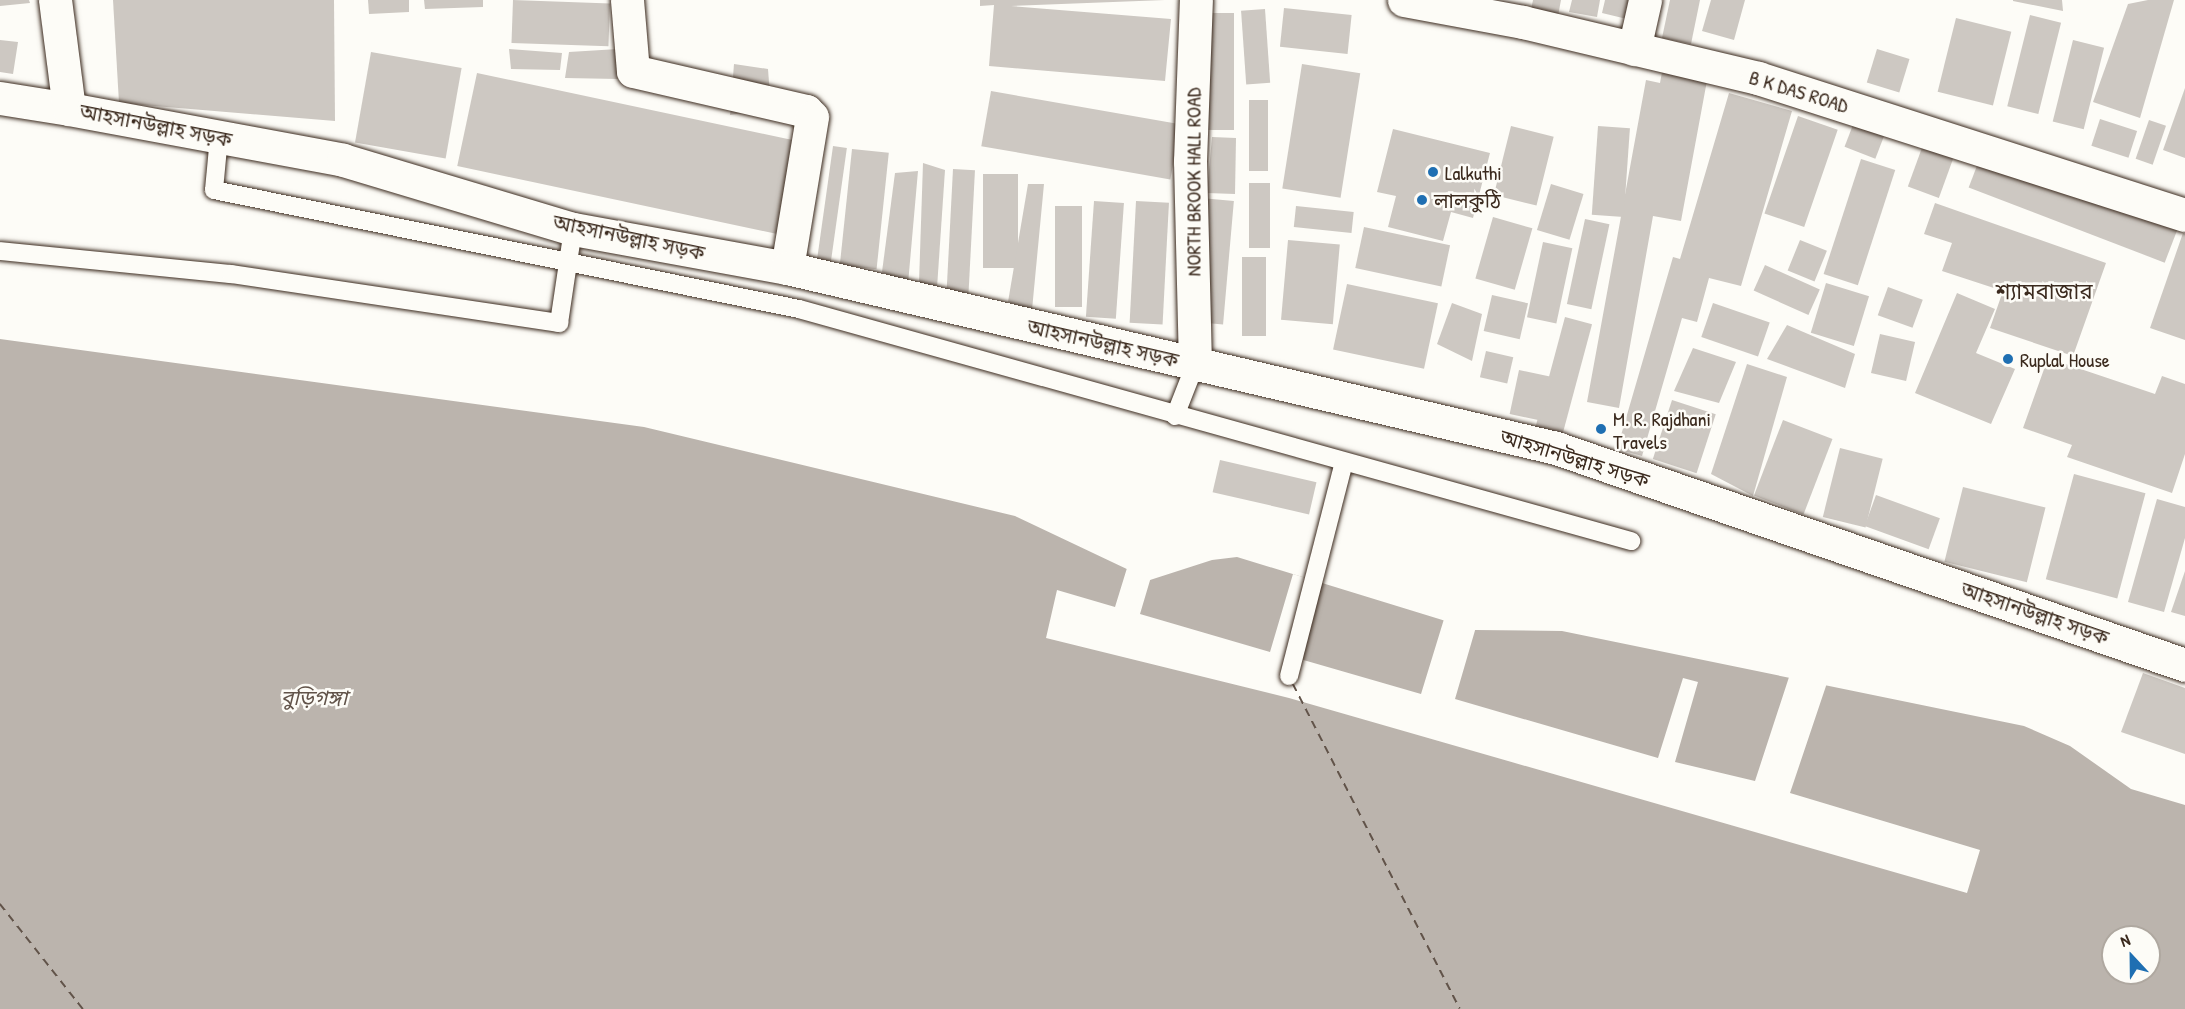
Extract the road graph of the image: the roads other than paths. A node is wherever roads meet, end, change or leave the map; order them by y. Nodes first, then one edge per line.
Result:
1 (55, 0) edge
2 (627, 0) edge
3 (1196, 0) edge
4 (1404, 0) edge
5 (1645, 0) edge
6 (1634, 49) junction
7 (0, 98) edge
8 (69, 109) junction
9 (219, 137) junction
10 (2185, 215) edge
11 (573, 229) junction
12 (0, 251) edge
13 (568, 264) junction
14 (787, 268) junction
15 (1195, 365) junction
16 (1176, 416) junction
17 (1344, 462) junction
18 (1631, 540) dead end
19 (2185, 665) edge
20 (1289, 676) dead end

1 - 8 street
2 - 14 street
3 - 15 street, NORTH BROOK HALL ROAD
4 - 6 street, B K DAS ROAD
5 - 6 street
6 - 10 street, B K DAS ROAD
7 - 8 street, আহসানউল্লাহ সড়ক
8 - 9 street, আহসানউল্লাহ সড়ক
9 - 11 street, আহসানউল্লাহ সড়ক
9 - 13 lane
11 - 13 lane
11 - 14 street, আহসানউল্লাহ সড়ক
12 - 13 lane
13 - 16 lane
14 - 15 street, আহসানউল্লাহ সড়ক
15 - 16 lane
15 - 19 street, আহসানউল্লাহ সড়ক
16 - 17 lane
17 - 18 lane
17 - 20 lane

